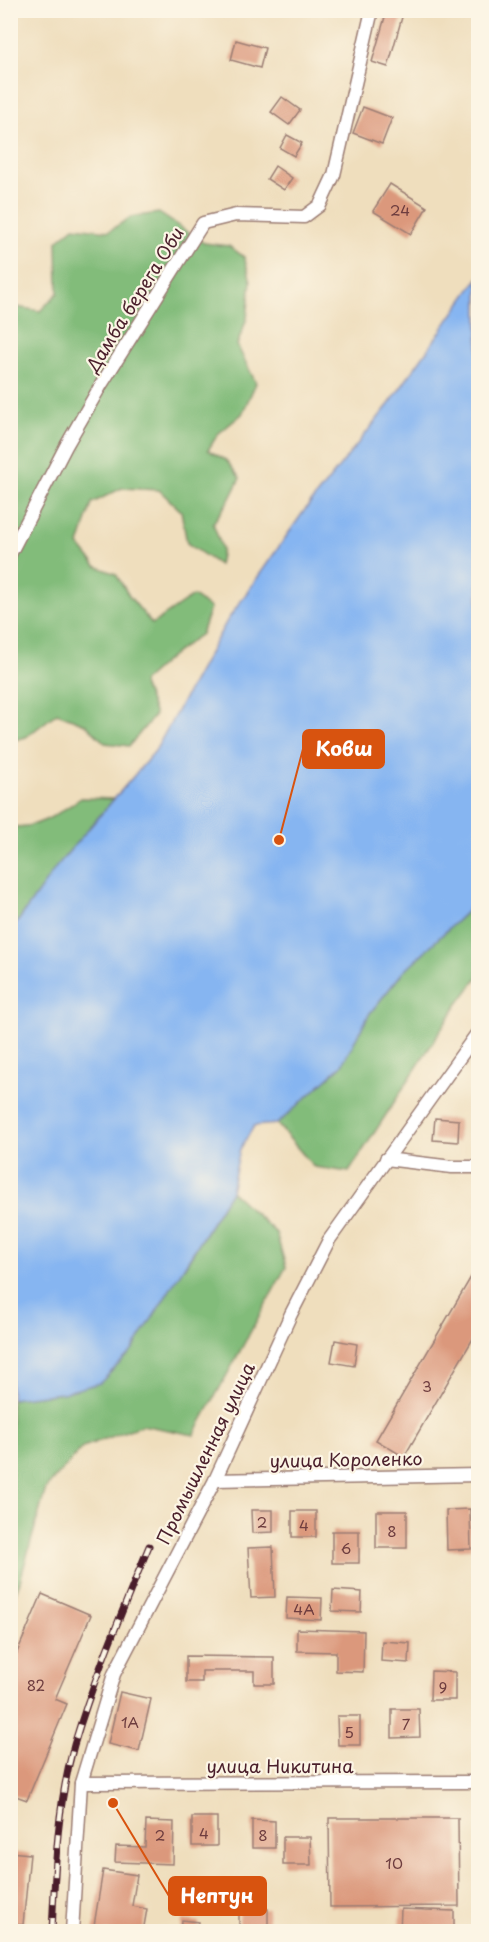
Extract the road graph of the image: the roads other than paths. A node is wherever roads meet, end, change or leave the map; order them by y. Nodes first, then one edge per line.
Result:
1 (372, 10) edge
2 (10, 554) edge
3 (478, 1032) edge
4 (386, 1159) junction
5 (478, 1167) edge
6 (478, 1475) edge
7 (215, 1480) junction
8 (478, 1782) edge
9 (81, 1783) junction
10 (72, 1932) edge

1 - 2 street, Дамба берега Оби
3 - 4 street, Промышленная улица
4 - 5 street
4 - 7 street, Промышленная улица
6 - 7 street, улица Короленко
7 - 9 street, Промышленная улица
8 - 9 street, улица Никитина
9 - 10 street, Промышленная улица

